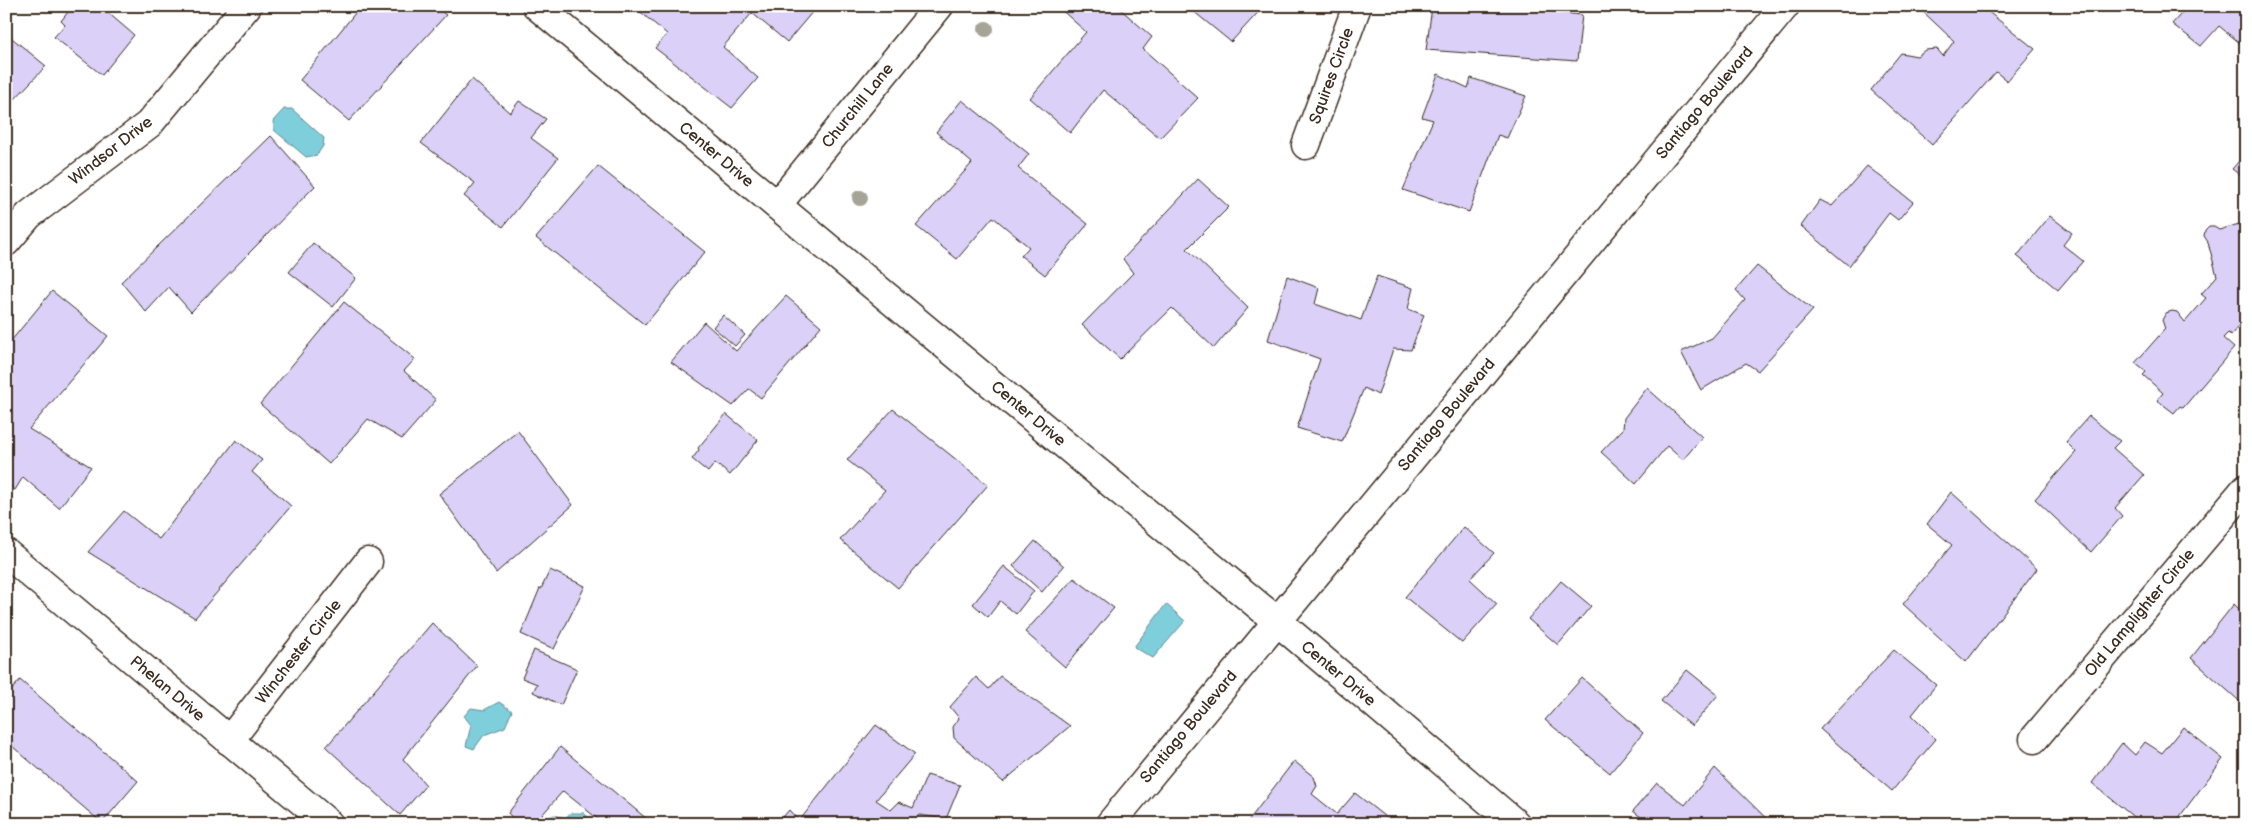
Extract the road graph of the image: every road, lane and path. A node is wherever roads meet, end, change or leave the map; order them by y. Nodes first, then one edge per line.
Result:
1 (247, 6) edge
2 (538, 6) edge
3 (939, 6) edge
4 (1357, 6) edge
5 (1785, 6) edge
6 (1306, 145) dead end
7 (777, 205) junction
8 (6, 242) edge
9 (2246, 488) edge
10 (6, 553) edge
11 (368, 562) dead end
12 (1277, 621) junction
13 (2034, 738) dead end
14 (229, 741) junction
15 (329, 824) edge
16 (1110, 824) edge
17 (1516, 824) edge

1 - 8 street, Windsor Drive
2 - 7 street, Center Drive
3 - 7 street, Churchill Lane
4 - 6 street, Squires Circle
5 - 12 street, Santiago Boulevard
7 - 12 street, Center Drive
9 - 13 street, Old Lamplighter Circle
10 - 14 street, Phelan Drive
11 - 14 street, Winchester Circle
12 - 16 street, Santiago Boulevard
12 - 17 street, Center Drive
14 - 15 street, Phelan Drive

